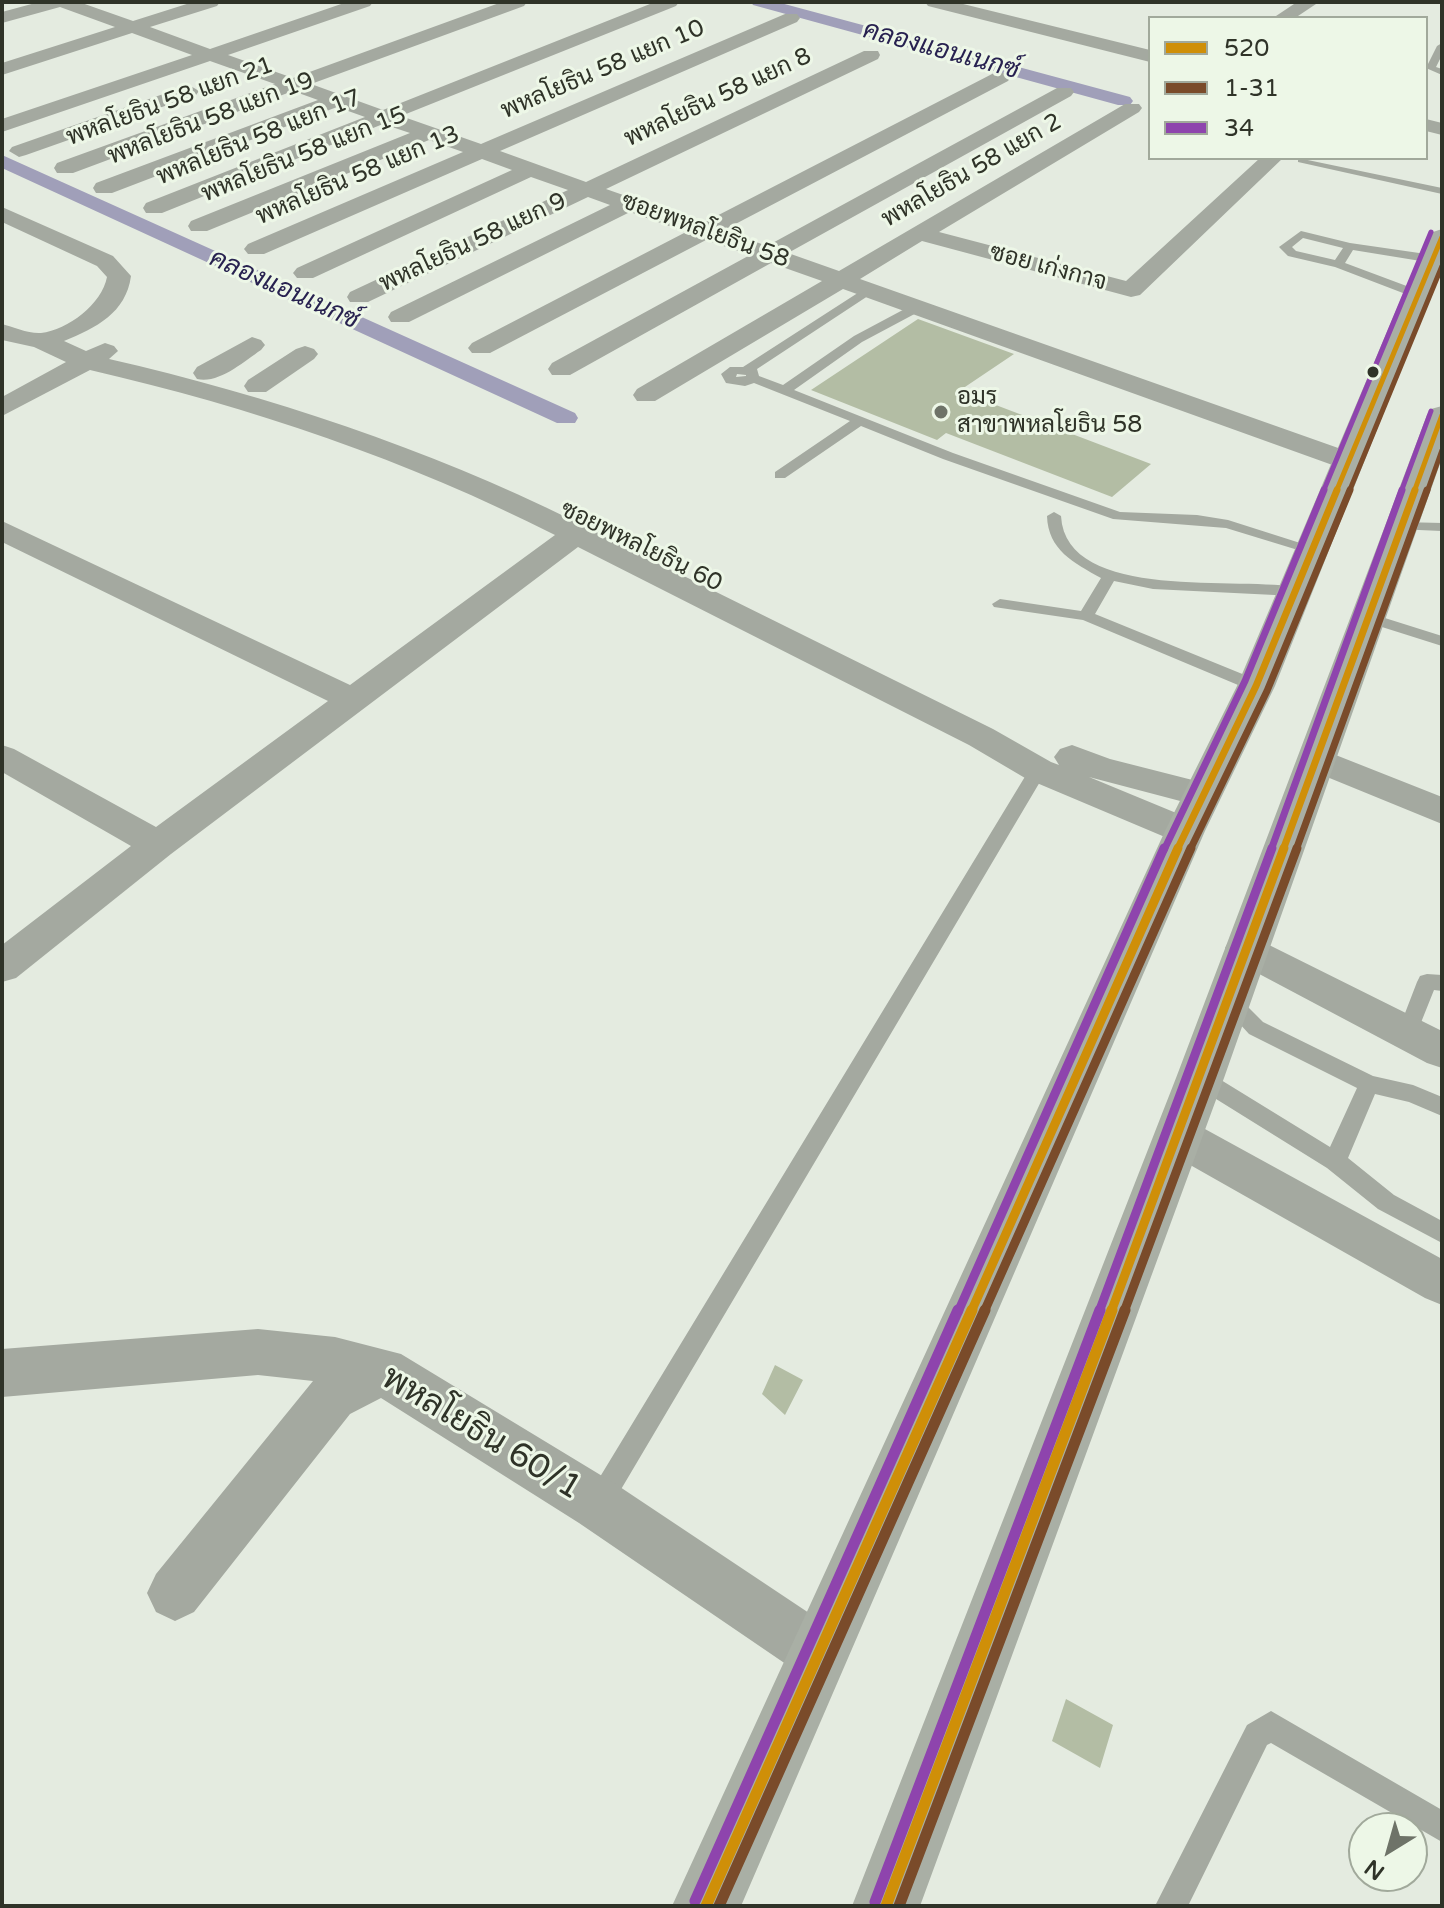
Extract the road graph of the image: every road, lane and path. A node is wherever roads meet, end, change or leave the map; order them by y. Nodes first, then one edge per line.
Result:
1 (211, 2) edge
2 (364, 2) edge
3 (518, 2) edge
4 (670, 2) edge
5 (937, 2) edge
6 (1310, 2) edge
7 (63, 9) edge
8 (1286, 16) edge
9 (2, 18) edge
10 (791, 18) dead end
11 (133, 27) junction
12 (1082, 39) junction
13 (170, 40) junction
14 (1439, 42) edge
15 (142, 50) dead end
16 (210, 55) junction
17 (871, 55) dead end
18 (1052, 55) dead end
19 (1148, 56) edge
20 (1428, 67) edge
21 (2, 69) edge
22 (251, 69) junction
23 (1442, 72) edge
24 (1001, 77) dead end
25 (294, 84) junction
26 (1064, 92) dead end
27 (337, 100) junction
28 (1132, 108) dead end
29 (383, 116) junction
30 (2, 126) edge
31 (429, 133) junction
32 (19, 151) dead end
33 (481, 151) junction
34 (1270, 160) edge
35 (1302, 160) dead end
36 (65, 168) dead end
37 (531, 169) junction
38 (104, 188) dead end
39 (587, 189) junction
40 (1442, 191) edge
41 (629, 204) junction
42 (154, 208) dead end
43 (2, 214) edge
44 (199, 226) dead end
45 (2, 229) edge
46 (498, 231) junction
47 (705, 231) junction
48 (917, 233) junction
49 (44, 234) junction
50 (520, 243) dead end
51 (1350, 246) junction
52 (256, 249) dead end
53 (768, 254) junction
54 (1338, 264) junction
55 (1430, 264) edge
56 (305, 273) dead end
57 (840, 279) junction
58 (871, 290) junction
59 (359, 297) dead end
60 (918, 307) junction
61 (400, 317) dead end
62 (2, 332) edge
63 (252, 345) dead end
64 (481, 348) dead end
65 (74, 351) junction
66 (305, 354) dead end
67 (561, 369) dead end
68 (206, 373) junction
69 (257, 386) junction
70 (785, 390) junction
71 (646, 395) dead end
72 (2, 408) edge
73 (861, 420) junction
74 (1437, 448) edge
75 (1348, 461) junction
76 (780, 475) dead end
77 (1054, 516) dead end
78 (1422, 527) edge
79 (583, 528) junction
80 (2, 530) edge
81 (628, 550) junction
82 (1303, 570) junction
83 (1110, 576) junction
84 (1000, 604) dead end
85 (1086, 616) junction
86 (1369, 618) junction
87 (1442, 641) edge
88 (1256, 686) junction
89 (351, 699) junction
90 (2, 757) edge
91 (1318, 760) junction
92 (1038, 770) junction
93 (1442, 811) edge
94 (1194, 813) junction
95 (158, 845) junction
96 (1245, 948) junction
97 (2, 967) edge
98 (1442, 983) edge
99 (1228, 1000) junction
100 (1424, 1043) edge
101 (1200, 1078) junction
102 (1369, 1084) junction
103 (1442, 1107) edge
104 (1178, 1136) junction
105 (1335, 1161) junction
106 (1442, 1233) edge
107 (1442, 1283) edge
108 (383, 1371) junction
109 (2, 1373) edge
110 (598, 1504) junction
111 (175, 1593) dead end
112 (819, 1653) junction
113 (1442, 1827) edge
114 (706, 1906) edge
115 (886, 1906) edge
116 (1171, 1906) edge

1 - 11 street
2 - 16 street
3 - 25 street, พหลโยธิน 58 แยก 21
4 - 29 street, พหลโยธิน 58 แยก 17
5 - 12 street
6 - 8 street
7 - 9 street
7 - 11 street, ซอยพหลโยธิน 58
10 - 33 street, พหลโยธิน 58 แยก 10
11 - 13 street, ซอยพหลโยธิน 58
11 - 21 street
12 - 18 street
12 - 19 street
13 - 15 street
13 - 16 street, ซอยพหลโยธิน 58
14 - 20 lane
16 - 22 street, ซอยพหลโยธิน 58
16 - 30 street
17 - 39 street, พหลโยธิน 58 แยก 8
20 - 23 lane
22 - 25 street, ซอยพหลโยธิน 58
22 - 32 street
24 - 47 street
25 - 27 street, ซอยพหลโยธิน 58
25 - 36 street, พหลโยธิน 58 แยก 21
26 - 53 street
27 - 29 street, ซอยพหลโยธิน 58
27 - 38 street, พหลโยธิน 58 แยก 19
28 - 48 street, พหลโยธิน 58 แยก 2
29 - 31 street, ซอยพหลโยธิน 58
29 - 42 street, พหลโยธิน 58 แยก 17
31 - 33 street, ซอยพหลโยธิน 58
31 - 44 street, พหลโยธิน 58 แยก 15
33 - 37 street, ซอยพหลโยธิน 58
33 - 52 street, พหลโยธิน 58 แยก 13
34 - 48 street, ซอย เก่งกาจ
35 - 40 lane
37 - 39 street, ซอยพหลโยธิน 58
37 - 56 street
39 - 41 street, ซอยพหลโยธิน 58
39 - 46 street, พหลโยธิน 58 แยก 9
41 - 47 street, ซอยพหลโยธิน 58
41 - 61 street
43 - 49 street
45 - 49 street
46 - 50 street
46 - 59 street, พหลโยธิน 58 แยก 9
47 - 53 street, ซอยพหลโยธิน 58
47 - 64 street
48 - 57 street, พหลโยธิน 58 แยก 2
49 - 65 street
51 - 54 lane
51 - 54 lane
51 - 55 lane
53 - 57 street, ซอยพหลโยธิน 58
53 - 67 street
54 - 55 lane
55 - 75 main road
57 - 58 street, ซอยพหลโยธิน 58
57 - 71 street, พหลโยธิน 58 แยก 2
58 - 60 street, ซอยพหลโยธิน 58
58 - 70 lane
60 - 70 lane
60 - 75 street, ซอยพหลโยธิน 58
62 - 65 street, ซอยพหลโยธิน 60
63 - 68 street
65 - 68 street, ซอยพหลโยธิน 60
65 - 72 street
65 - 79 street, ซอยพหลโยธิน 60
66 - 69 street
68 - 69 street, ซอยพหลโยธิน 60
69 - 79 street, ซอยพหลโยธิน 60
70 - 73 lane
73 - 76 lane
73 - 82 lane
74 - 78 main road
75 - 82 main road
77 - 83 lane
78 - 86 main road
79 - 81 street, ซอยพหลโยธิน 60
79 - 89 street
80 - 89 street
81 - 92 street, ซอยพหลโยธิน 60
81 - 94 street, ซอยพหลโยธิน 60
82 - 83 lane
82 - 88 main road
83 - 85 lane
84 - 85 lane
85 - 88 lane
86 - 87 lane
86 - 91 main road
88 - 94 main road
89 - 95 street
90 - 95 street
91 - 93 street
91 - 96 main road
92 - 94 street, ซอยพหลโยธิน 60
92 - 110 lane
94 - 112 main road
95 - 97 street
96 - 99 main road
96 - 100 street
98 - 100 lane
99 - 101 main road
99 - 102 lane
101 - 104 main road
101 - 105 lane
102 - 103 lane
102 - 105 lane
104 - 107 street
104 - 115 main road
105 - 106 lane
108 - 109 street, พหลโยธิน 60/1
108 - 110 street, พหลโยธิน 60/1
108 - 111 street
110 - 112 street, พหลโยธิน 60/1
112 - 114 main road
113 - 116 lane

